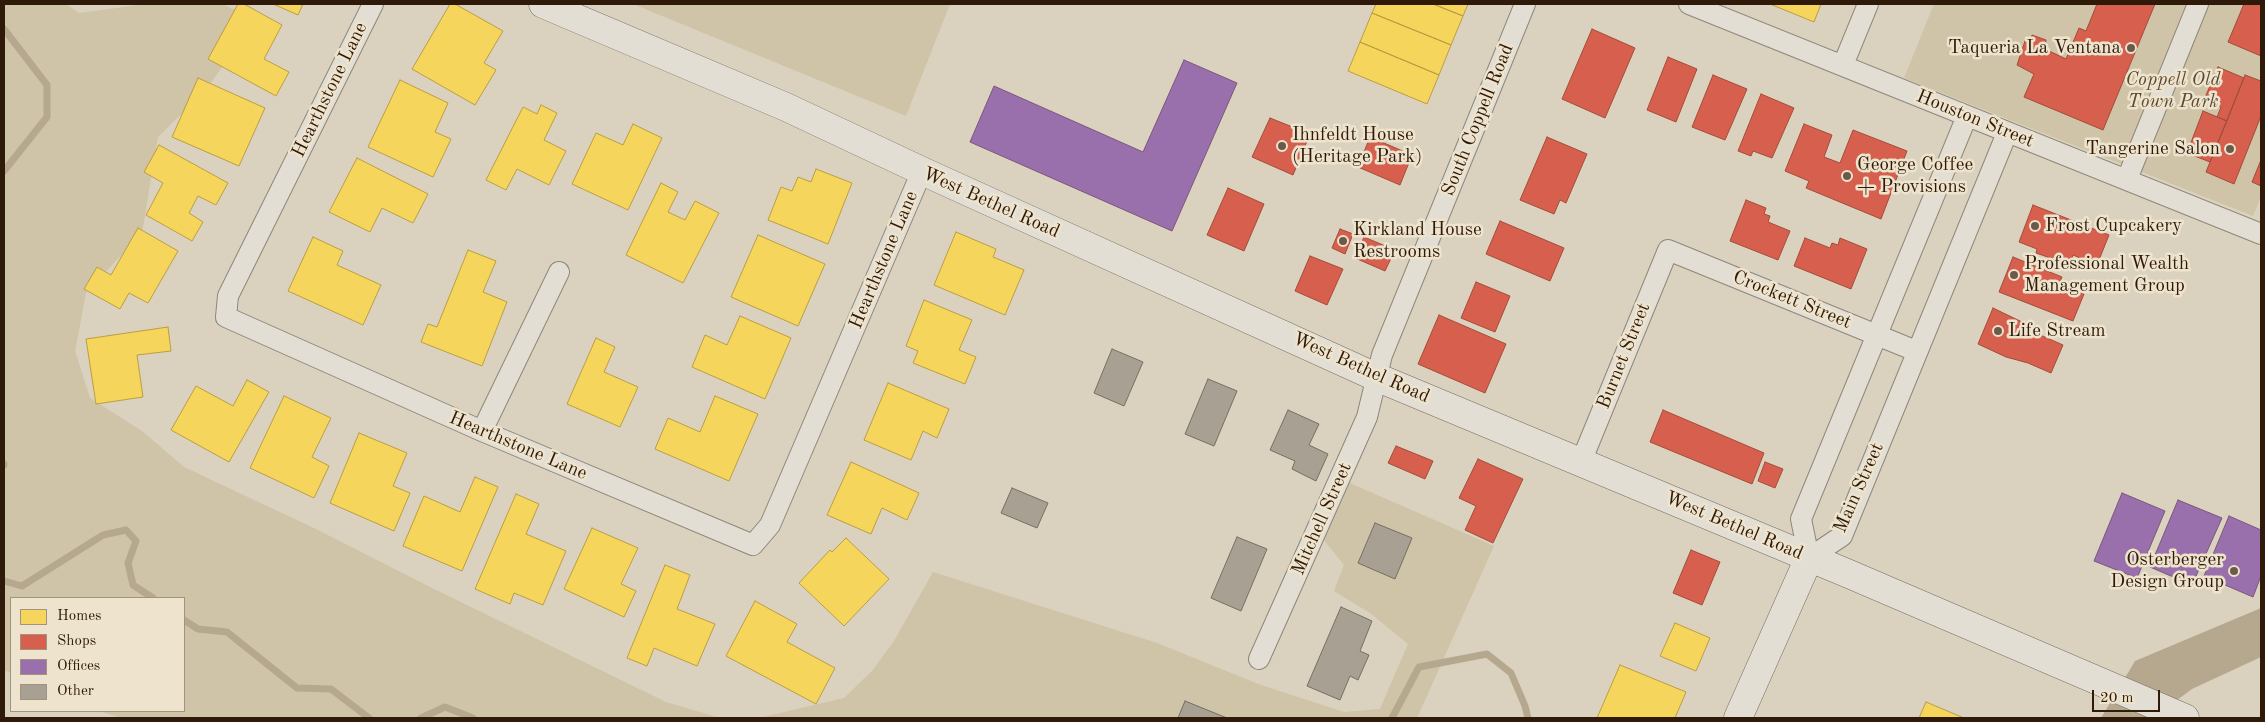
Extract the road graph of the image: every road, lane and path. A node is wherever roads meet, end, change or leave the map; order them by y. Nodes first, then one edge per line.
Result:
1 (373, 4) edge
2 (543, 4) edge
3 (1525, 4) edge
4 (1689, 4) edge
5 (1868, 4) edge
6 (2198, 4) edge
7 (1843, 65) junction
8 (1967, 116) junction
9 (2007, 133) junction
10 (922, 172) junction
11 (2127, 179) junction
12 (2261, 234) edge
13 (1668, 250) joint
14 (558, 272) dead end
15 (1878, 334) junction
16 (1916, 351) junction
17 (1376, 377) junction
18 (482, 431) junction
19 (1580, 462) junction
20 (1810, 558) junction
21 (1259, 659) dead end
22 (2180, 716) edge
23 (1738, 718) edge

1 - 18 street, Hearthstone Lane
2 - 10 main road, West Bethel Road
3 - 17 street, South Coppell Road
4 - 7 street, Houston Street
5 - 7 street
6 - 11 street
7 - 8 street, Houston Street
8 - 9 street, Houston Street
8 - 15 street, Main Street
9 - 11 street, Houston Street
9 - 16 street, Main Street
10 - 17 main road, West Bethel Road
10 - 18 street, Hearthstone Lane
11 - 12 street, Houston Street
13 - 15 street, Crockett Street
13 - 19 street, Burnet Street
14 - 18 street
15 - 16 street, Crockett Street
15 - 20 street, Main Street
16 - 20 street, Main Street
17 - 19 main road, West Bethel Road
17 - 21 street, Mitchell Street
19 - 20 main road, West Bethel Road
20 - 22 main road, West Bethel Road
20 - 23 main road

